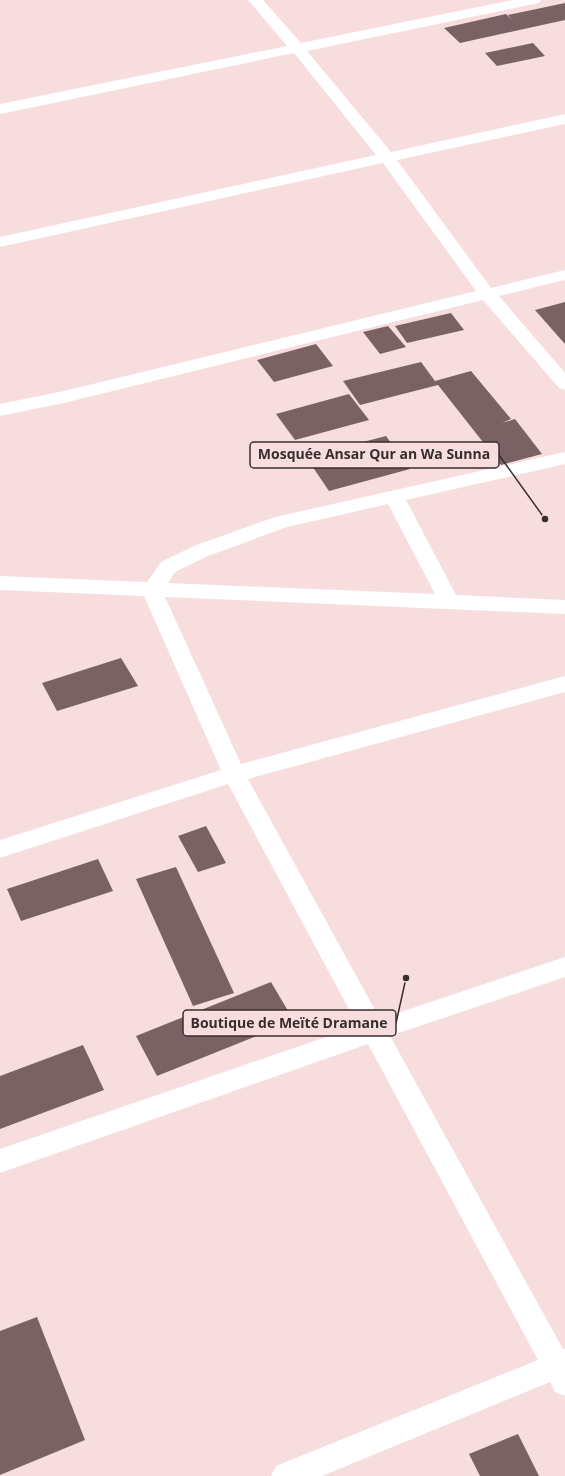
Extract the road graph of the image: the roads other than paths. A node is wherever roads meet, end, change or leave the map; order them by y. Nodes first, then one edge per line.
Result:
1 (255, 0) edge
2 (534, 0) edge
3 (298, 49) junction
4 (0, 109) edge
5 (565, 119) edge
6 (388, 158) junction
7 (0, 242) edge
8 (565, 276) edge
9 (488, 295) junction
10 (565, 384) edge
11 (0, 410) edge
12 (565, 458) edge
13 (394, 498) junction
14 (0, 583) edge
15 (152, 591) junction
16 (449, 601) junction
17 (565, 607) edge
18 (565, 684) edge
19 (234, 774) junction
20 (0, 849) edge
21 (565, 966) edge
22 (375, 1031) junction
23 (0, 1161) edge
24 (562, 1370) edge
25 (286, 1476) edge

1 - 3 street
2 - 3 street
3 - 4 street
3 - 6 street
5 - 6 street
6 - 7 street
6 - 9 street
8 - 9 street
9 - 10 street
9 - 11 street
12 - 13 street
13 - 15 street
13 - 16 street
14 - 15 street
15 - 16 street
15 - 19 street
16 - 17 street
18 - 19 street
19 - 20 street
19 - 22 street
21 - 22 street
22 - 23 street
22 - 24 street
24 - 25 street

